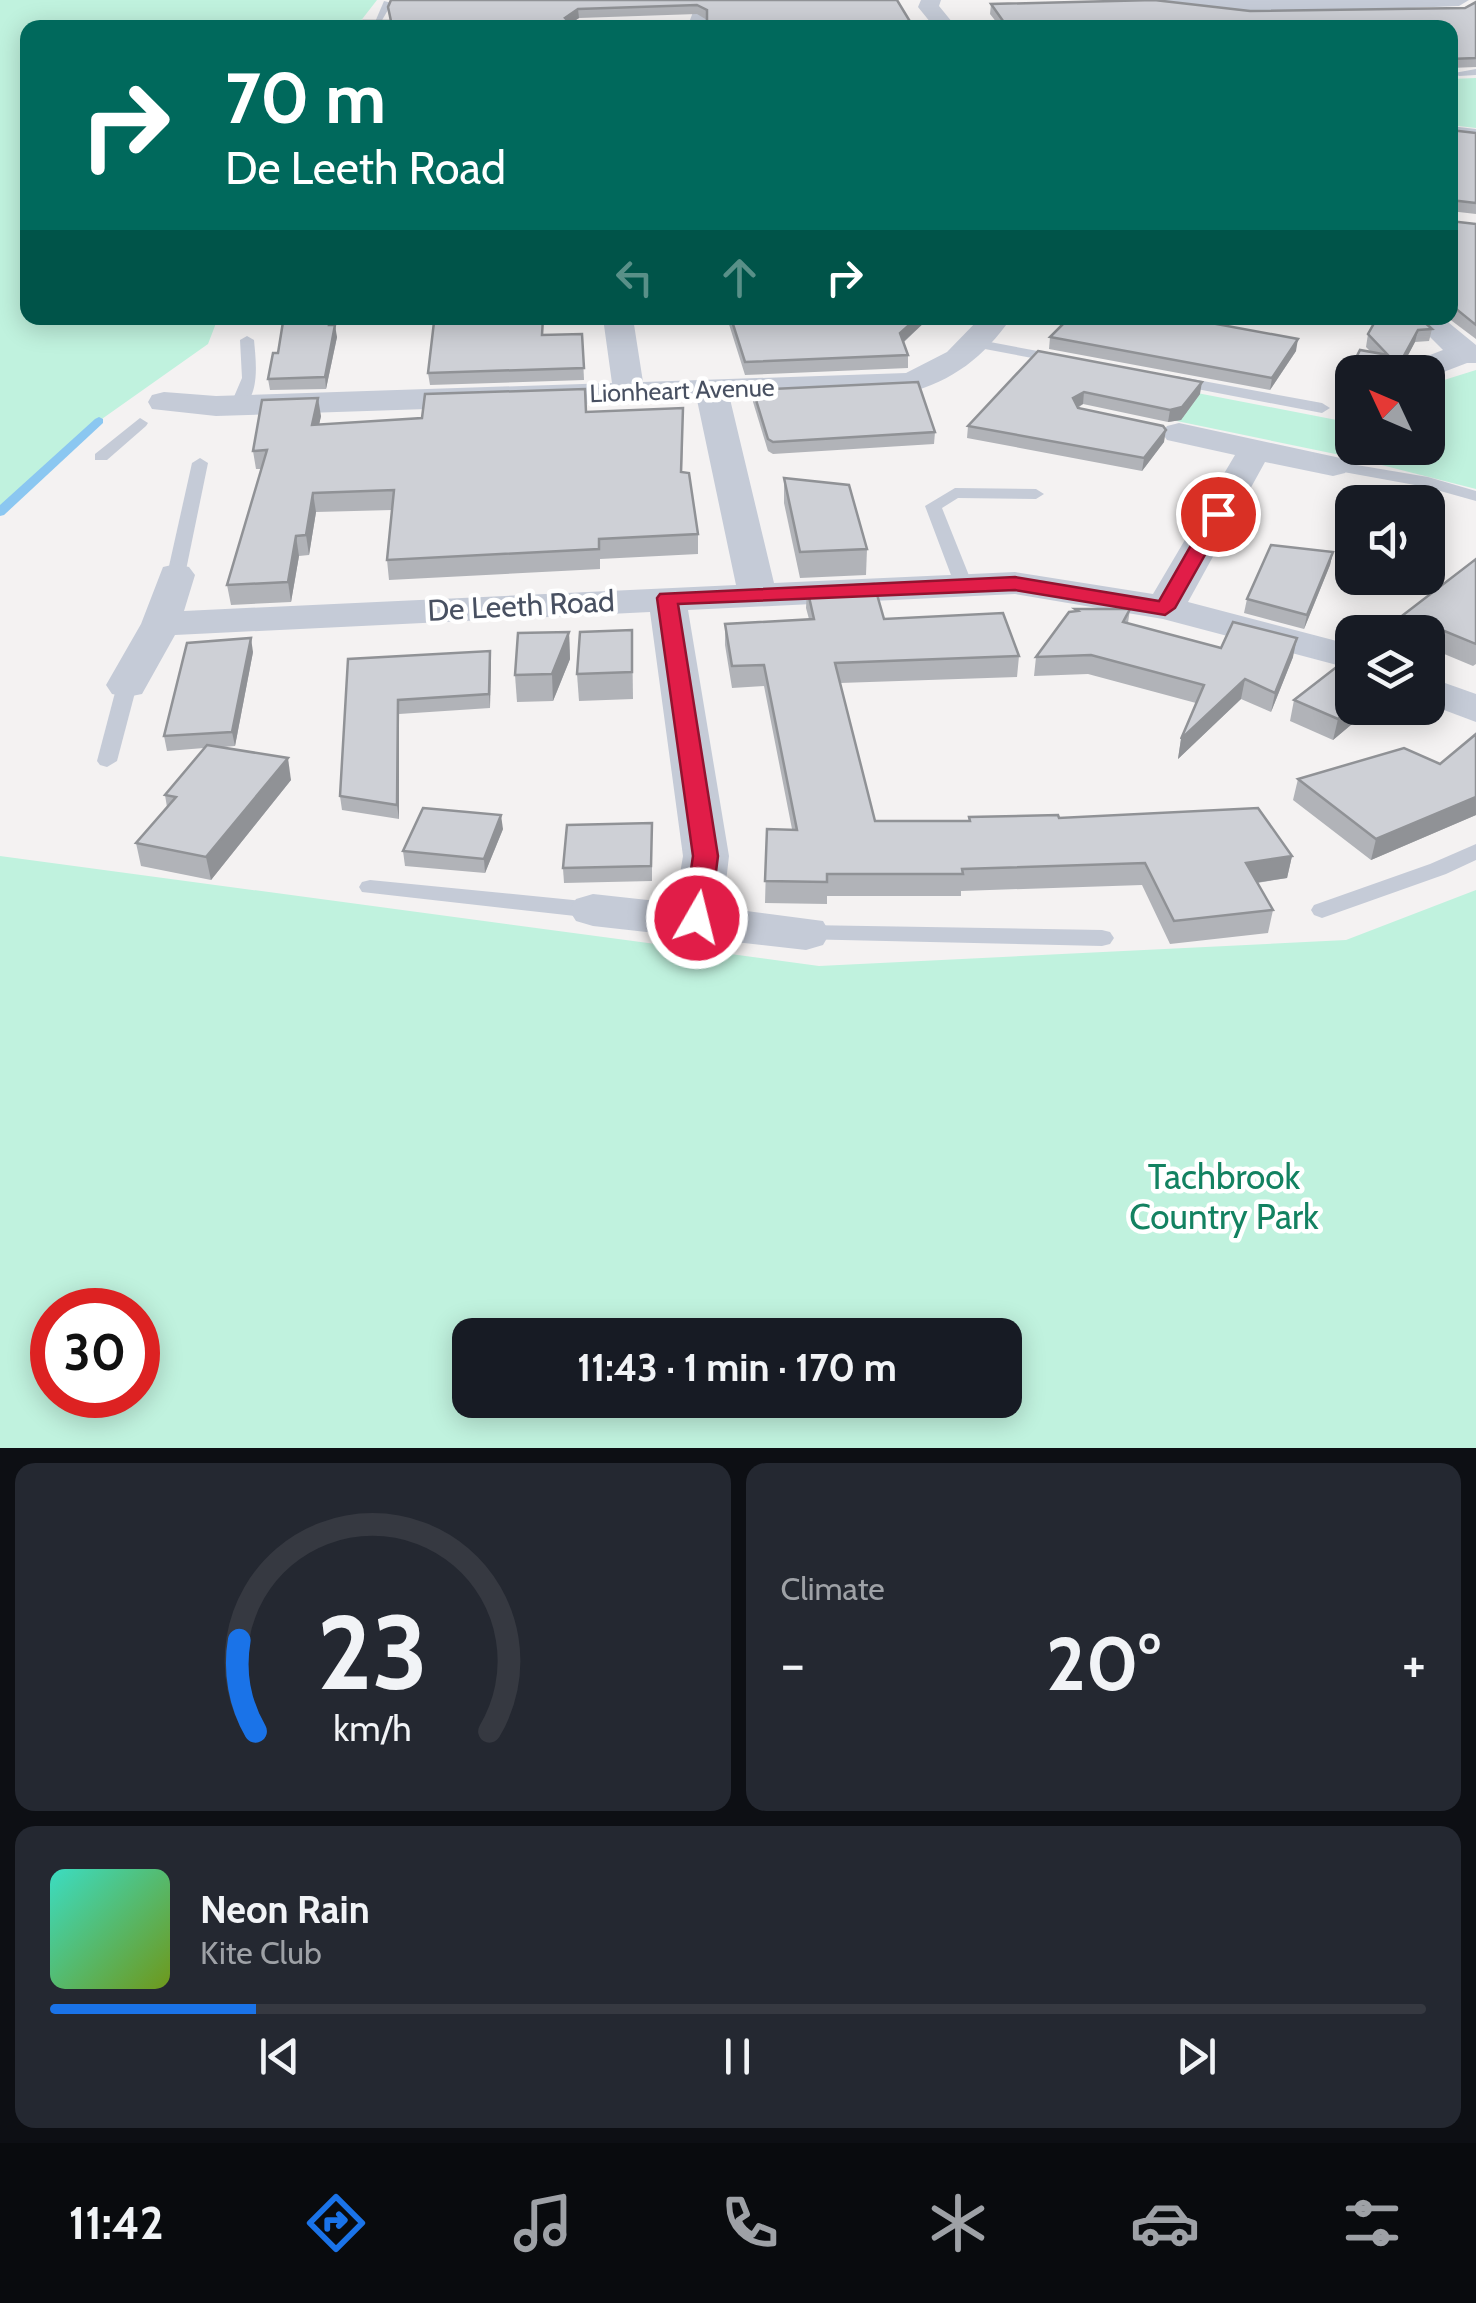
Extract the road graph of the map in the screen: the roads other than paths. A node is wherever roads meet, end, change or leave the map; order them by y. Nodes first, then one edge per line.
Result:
1 (1159, 0) edge
2 (1458, 1) edge
3 (1476, 7) edge
4 (1202, 18) edge
5 (1476, 72) edge
6 (1459, 73) edge
7 (619, 325) edge
8 (990, 325) edge
9 (1435, 325) edge
10 (247, 340) dead end
11 (974, 344) junction
12 (1470, 354) edge
13 (1077, 362) edge
14 (1445, 362) edge
15 (1152, 376) edge
16 (192, 378) dead end
17 (712, 388) junction
18 (628, 392) junction
19 (238, 406) junction
20 (1322, 408) dead end
21 (152, 413) junction
22 (1169, 430) edge
23 (1254, 451) junction
24 (101, 457) dead end
25 (200, 463) dead end
26 (1333, 466) joint
27 (1036, 494) dead end
28 (1476, 496) edge
29 (176, 576) joint
30 (962, 584) junction
31 (757, 593) junction
32 (667, 598) junction
33 (1165, 608) junction
34 (161, 624) junction
35 (1335, 653) edge
36 (128, 685) joint
37 (1445, 695) edge
38 (1476, 709) edge
39 (107, 762) dead end
40 (1476, 852) edge
41 (370, 887) dead end
42 (592, 910) joint
43 (1322, 910) dead end
44 (697, 918) junction
45 (806, 934) joint
46 (1102, 938) dead end

1 - 4 street
2 - 3 street
2 - 4 street
5 - 6 lane
7 - 18 street
8 - 11 street, Lionheart Avenue
9 - 12 street
10 - 19 lane
11 - 13 lane
11 - 17 street, Lionheart Avenue
12 - 14 street
15 - 20 lane
16 - 21 street
17 - 18 street, Lionheart Avenue
17 - 31 street
18 - 19 street, Lionheart Avenue
19 - 21 street, Lionheart Avenue
21 - 24 lane
22 - 23 street
23 - 26 street
23 - 33 street
25 - 29 lane
26 - 28 lane
27 - 30 lane
29 - 34 street
30 - 31 street, De Leeth Road
30 - 33 street, De Leeth Road
31 - 32 street, De Leeth Road
32 - 34 street, De Leeth Road
32 - 44 street
33 - 35 street, De Leeth Road
34 - 36 street
36 - 39 lane
37 - 38 street
40 - 43 lane
41 - 42 lane
42 - 44 street
44 - 45 street
45 - 46 lane

